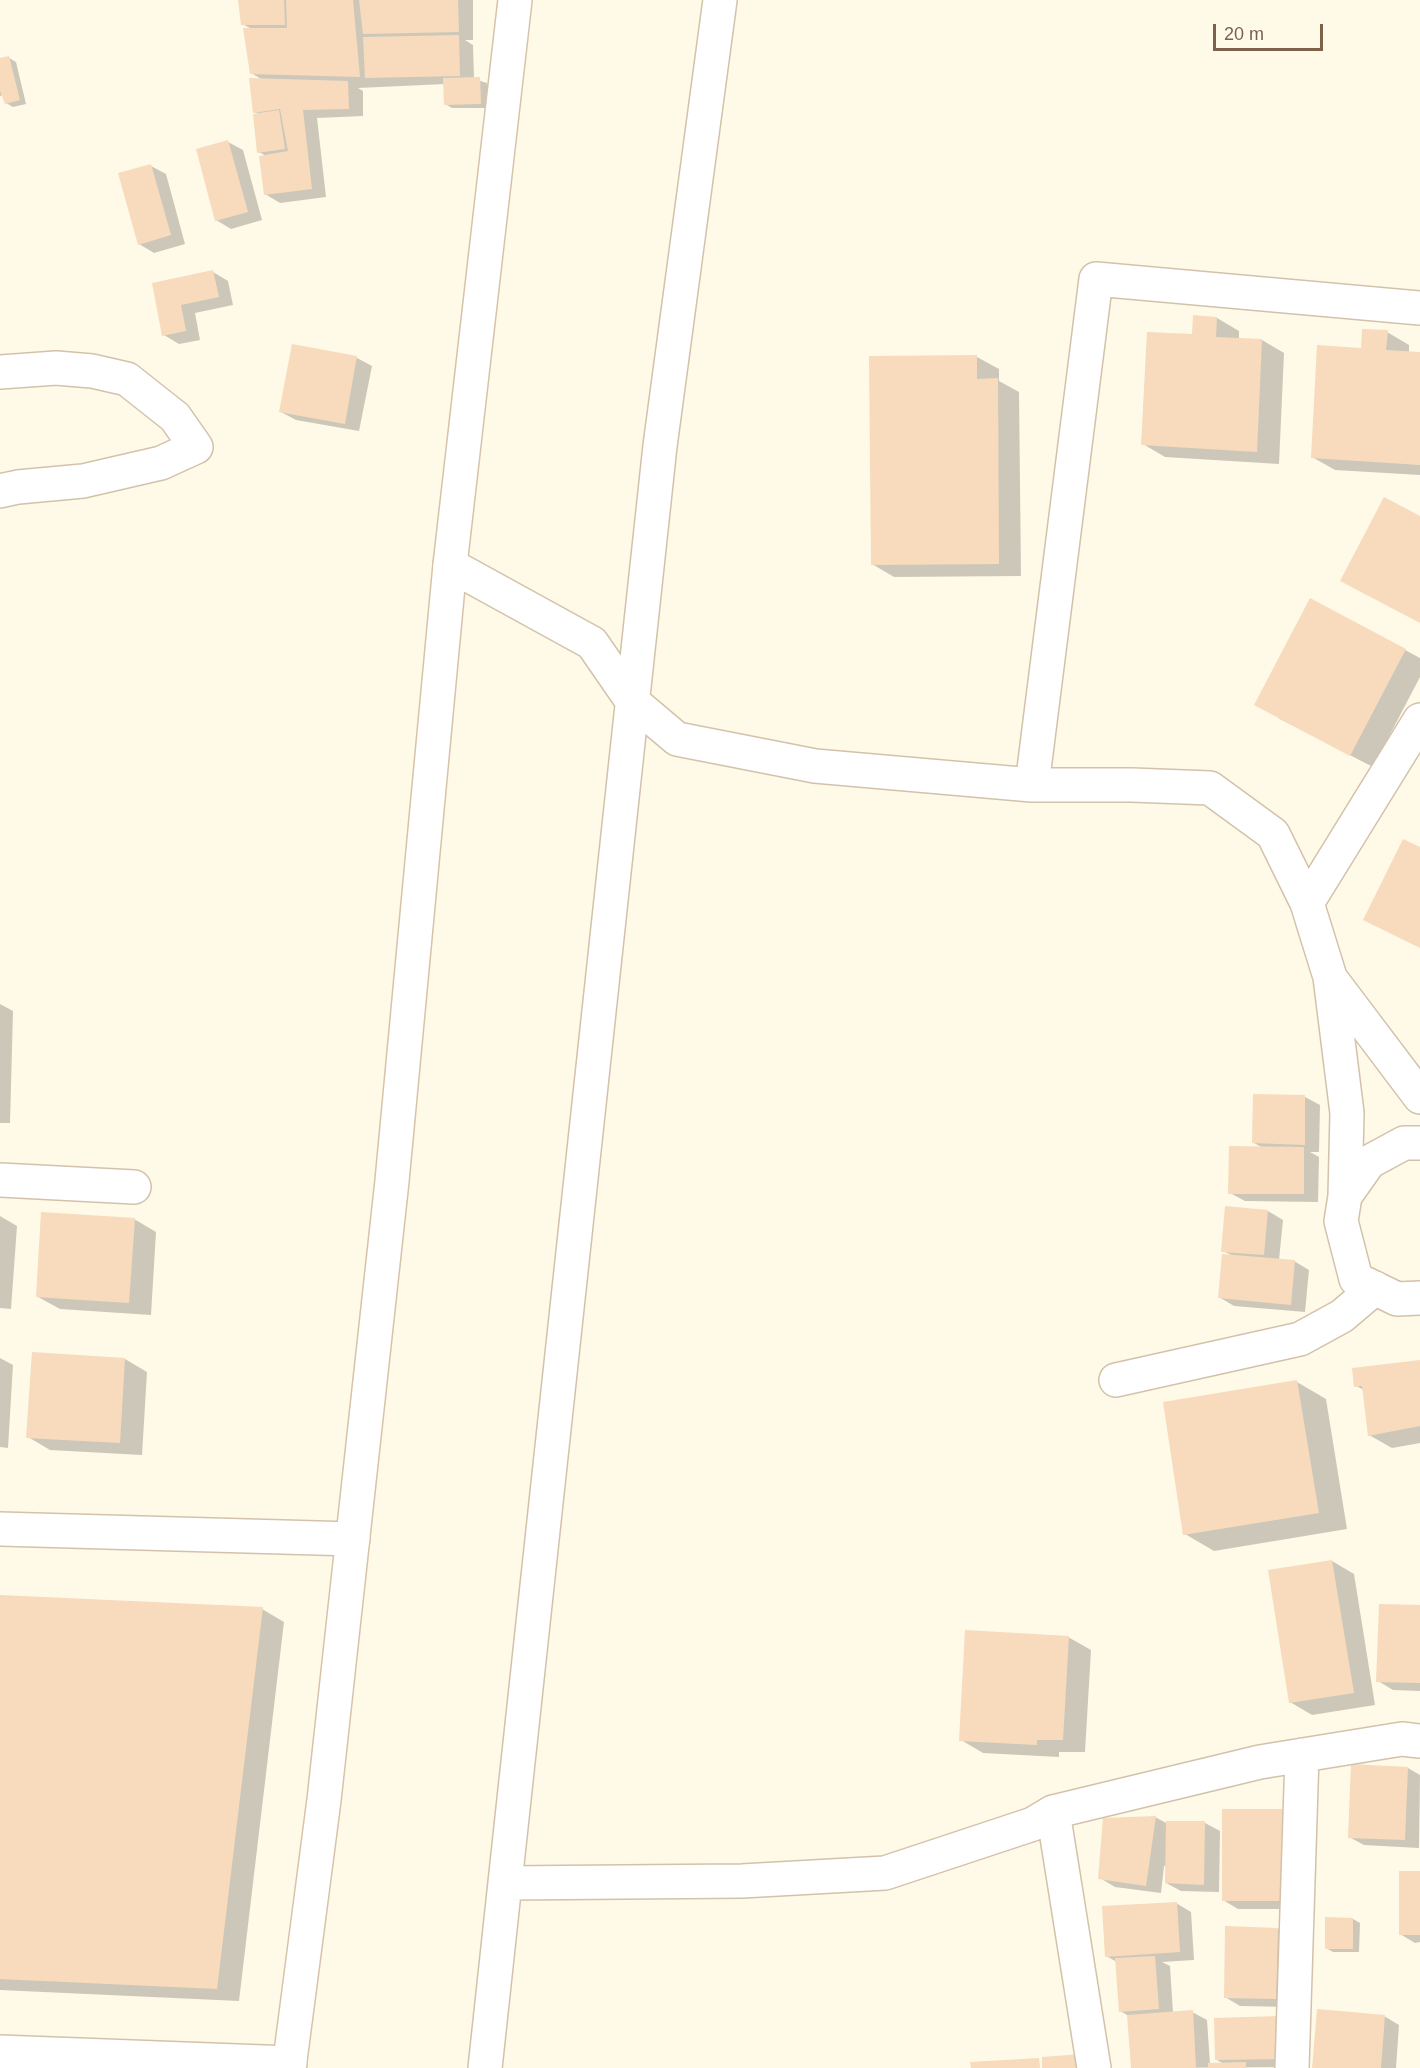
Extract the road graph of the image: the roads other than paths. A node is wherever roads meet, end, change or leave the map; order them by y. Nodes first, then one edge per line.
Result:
1 (515, 0) edge
2 (720, 0) edge
3 (1420, 308) edge
4 (0, 372) edge
5 (0, 491) edge
6 (450, 565) junction
7 (632, 701) junction
8 (1420, 720) edge
9 (1032, 785) junction
10 (1306, 903) junction
11 (1330, 977) junction
12 (1416, 1080) edge
13 (1420, 1143) edge
14 (0, 1180) edge
15 (134, 1187) dead end
16 (1345, 1196) junction
17 (1375, 1288) junction
18 (1420, 1298) edge
19 (1116, 1380) dead end
20 (0, 1529) edge
21 (353, 1539) junction
22 (1420, 1740) edge
23 (1302, 1755) junction
24 (1053, 1812) junction
25 (505, 1883) junction
26 (0, 2052) edge
27 (290, 2066) edge
28 (485, 2068) edge
29 (1094, 2068) edge
30 (1292, 2068) edge

1 - 6 street
2 - 7 street
3 - 9 street
4 - 5 street
6 - 7 street
6 - 21 street
7 - 9 street
7 - 25 street
8 - 10 street
9 - 10 street
10 - 11 street
11 - 12 street
11 - 16 street
13 - 16 street
14 - 15 street
16 - 17 street
17 - 18 street
17 - 19 street
20 - 21 street
21 - 27 street
22 - 23 street
23 - 24 street
23 - 30 street
24 - 25 street
24 - 29 street
25 - 28 street
26 - 27 street

